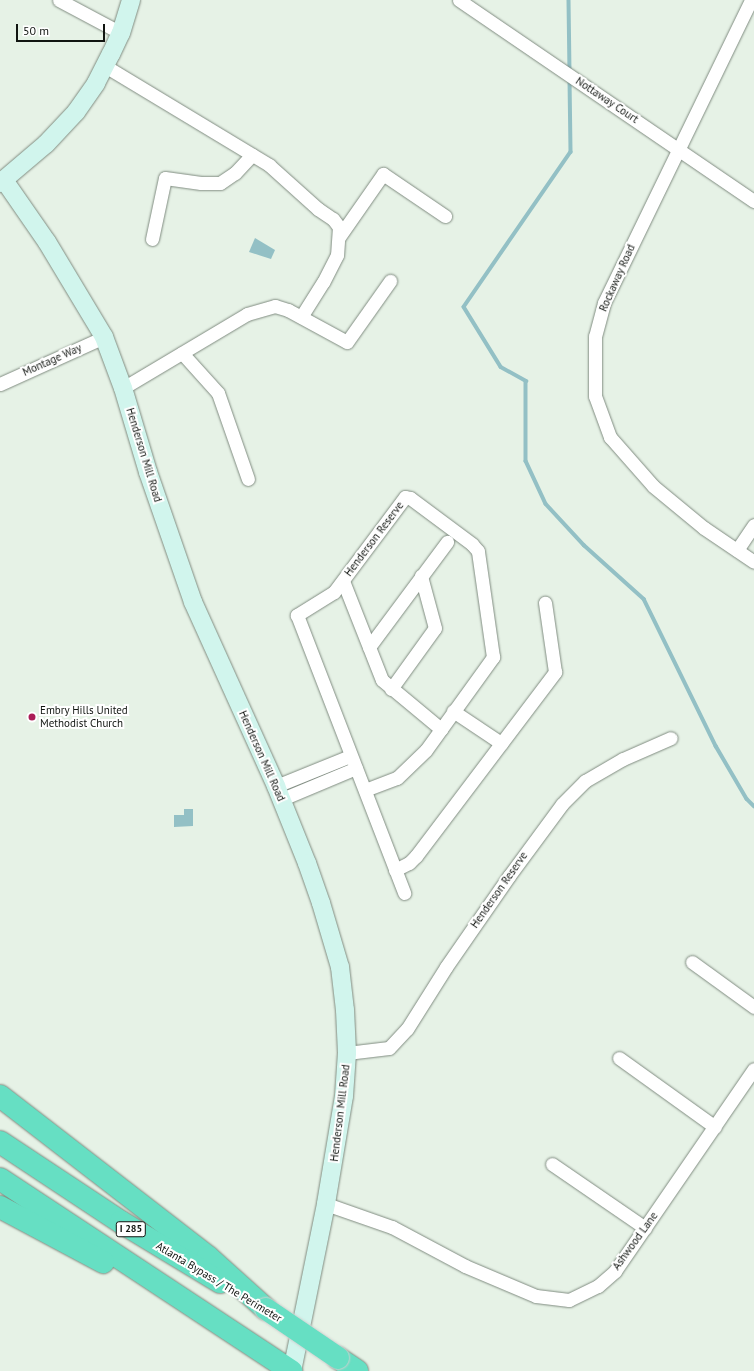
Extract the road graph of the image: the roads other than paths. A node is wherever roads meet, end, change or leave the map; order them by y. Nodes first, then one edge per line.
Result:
1 (59, 0) edge
2 (131, 0) edge
3 (459, 0) edge
4 (751, 0) edge
5 (121, 33) junction
6 (105, 66) junction
7 (678, 149) junction
8 (252, 155) junction
9 (2, 181) edge
10 (754, 201) edge
11 (445, 216) dead end
12 (339, 237) junction
13 (152, 240) dead end
14 (390, 281) dead end
15 (301, 317) junction
16 (104, 336) junction
17 (182, 353) junction
18 (0, 384) edge
19 (123, 388) junction
20 (248, 479) dead end
21 (754, 525) edge
22 (447, 542) dead end
23 (737, 550) junction
24 (754, 562) edge
25 (421, 576) junction
26 (343, 581) junction
27 (545, 603) dead end
28 (369, 647) junction
29 (392, 689) junction
30 (454, 711) junction
31 (441, 729) junction
32 (671, 738) dead end
33 (501, 743) junction
34 (350, 756) junction
35 (356, 768) junction
36 (307, 774) junction
37 (312, 786) junction
38 (365, 790) junction
39 (279, 793) junction
40 (395, 870) junction
41 (404, 893) dead end
42 (692, 962) dead end
43 (754, 1007) edge
44 (347, 1054) junction
45 (619, 1058) dead end
46 (754, 1069) edge
47 (0, 1096) edge
48 (714, 1127) junction
49 (0, 1142) edge
50 (552, 1164) dead end
51 (0, 1179) edge
52 (326, 1204) junction
53 (0, 1207) edge
54 (645, 1228) junction
55 (266, 1309) junction
56 (228, 1330) junction
57 (291, 1371) edge
58 (357, 1371) edge

1 - 5 street
2 - 5 street
3 - 7 street, Nottaway Court
4 - 7 street, Rockaway Road
5 - 6 street
6 - 8 street
6 - 9 street
7 - 10 street, Nottaway Court
7 - 23 street, Rockaway Road
8 - 12 street
8 - 13 street
9 - 16 street, Henderson Mill Road
11 - 12 street
12 - 15 street
14 - 15 street
15 - 17 street
16 - 18 street, Montage Way
16 - 19 street, Henderson Mill Road
17 - 19 street
17 - 20 street
19 - 39 street, Henderson Mill Road
21 - 23 street
22 - 25 street
23 - 24 street, Rockaway Road
25 - 28 street
25 - 29 street
26 - 28 street, Henderson Reserve
26 - 30 street, Henderson Reserve
26 - 34 street, Henderson Reserve
27 - 33 street
28 - 29 street, Henderson Reserve
29 - 31 street, Henderson Reserve
30 - 31 street, Henderson Reserve
30 - 33 street
31 - 38 street, Henderson Reserve
32 - 44 street, Henderson Reserve
33 - 40 street
34 - 35 street, Henderson Reserve
34 - 36 street
35 - 37 street
35 - 38 street, Henderson Reserve
36 - 37 street
36 - 39 street
37 - 39 street
38 - 40 street, Henderson Reserve
39 - 44 street, Henderson Mill Road
40 - 41 street, Henderson Reserve
42 - 43 street
44 - 52 street, Henderson Mill Road
45 - 48 street
46 - 48 street, Ashwood Lane
47 - 55 highway
48 - 54 street, Ashwood Lane
49 - 55 highway, Atlanta Bypass / The Perimeter / I 285
50 - 54 street
51 - 56 highway, I 285
52 - 54 street, Ashwood Lane
52 - 57 street, Henderson Mill Road
53 - 56 highway
55 - 58 highway, Atlanta Bypass / The Perimeter / I 285, bridge
56 - 57 highway, I 285

